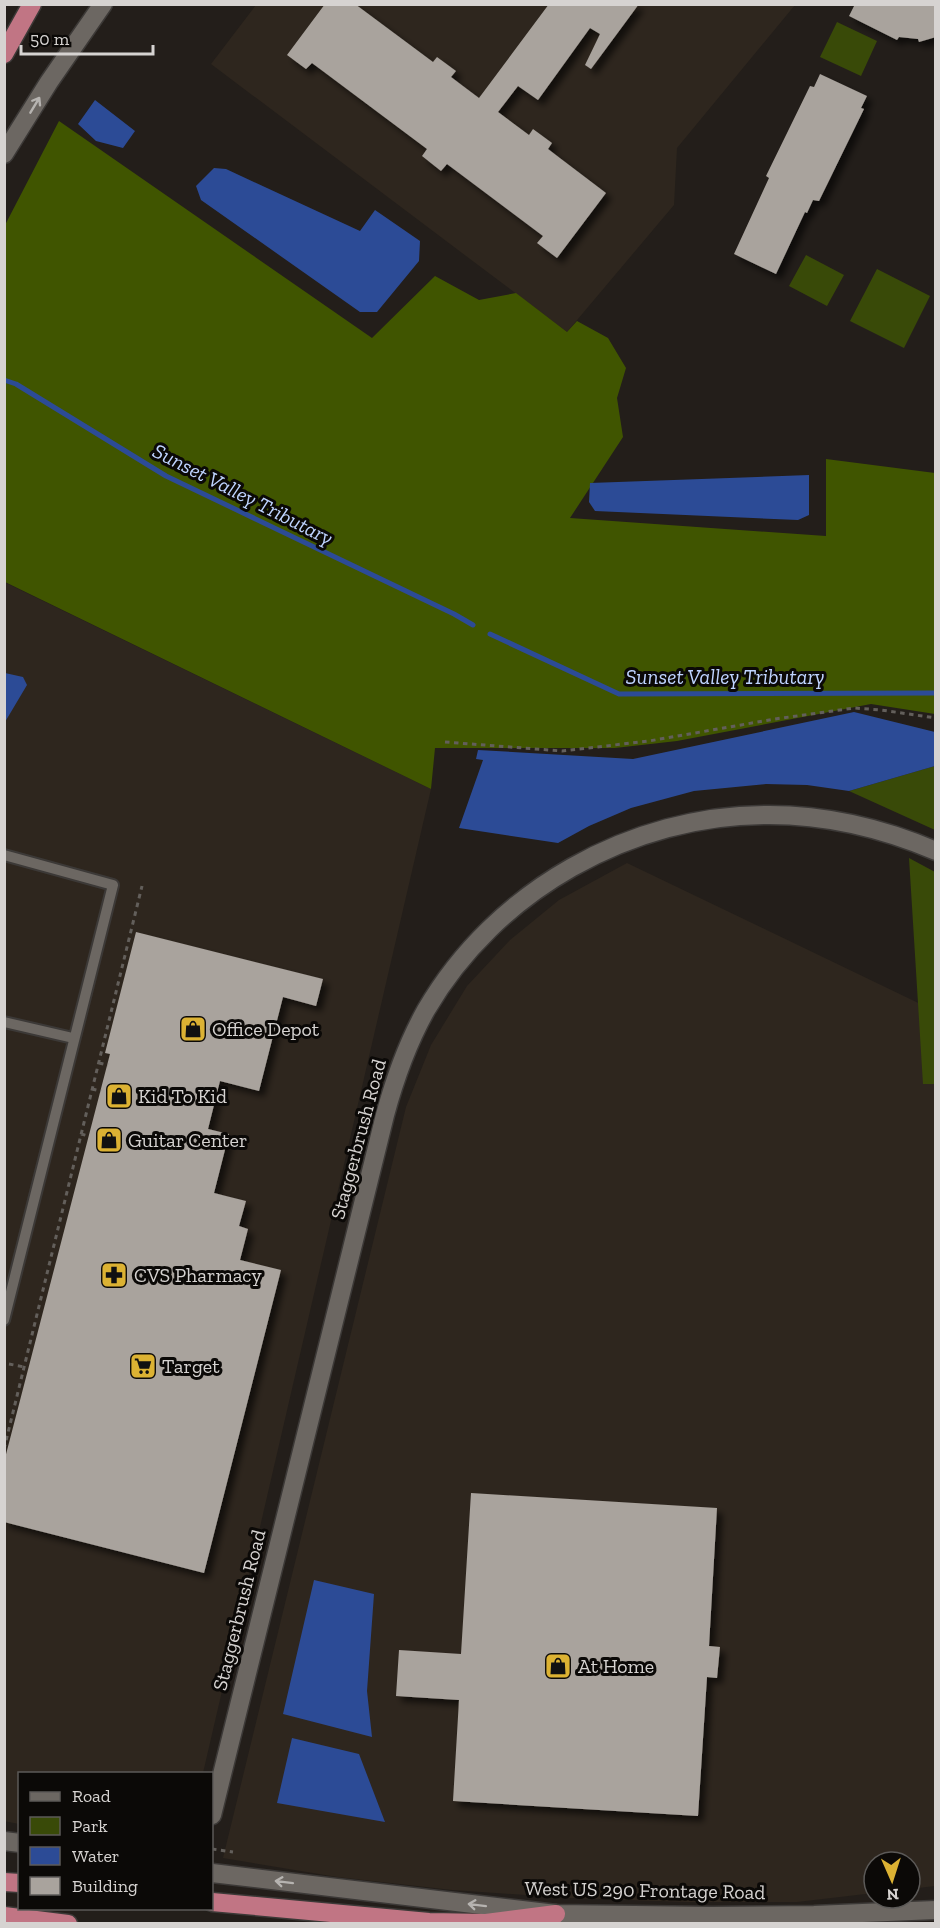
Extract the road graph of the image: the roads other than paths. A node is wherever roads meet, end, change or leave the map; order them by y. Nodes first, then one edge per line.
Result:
1 (32, 4) edge
2 (103, 4) edge
3 (4, 54) edge
4 (4, 154) edge
5 (936, 851) edge
6 (4, 855) edge
7 (4, 1022) edge
8 (73, 1038) junction
9 (4, 1320) edge
10 (213, 1811) edge
11 (213, 1873) edge
12 (213, 1902) edge
13 (936, 1910) edge
14 (556, 1914) junction
15 (4, 1916) edge
16 (68, 1923) edge

1 - 3 highway
4 -> 2 street
5 - 10 street, Staggerbrush Road
6 - 8 lane
7 - 8 lane
8 - 9 lane
14 -> 11 street, West US 290 Frontage Road
12 - 14 highway
13 - 14 street, West US 290 Frontage Road
15 - 16 highway

